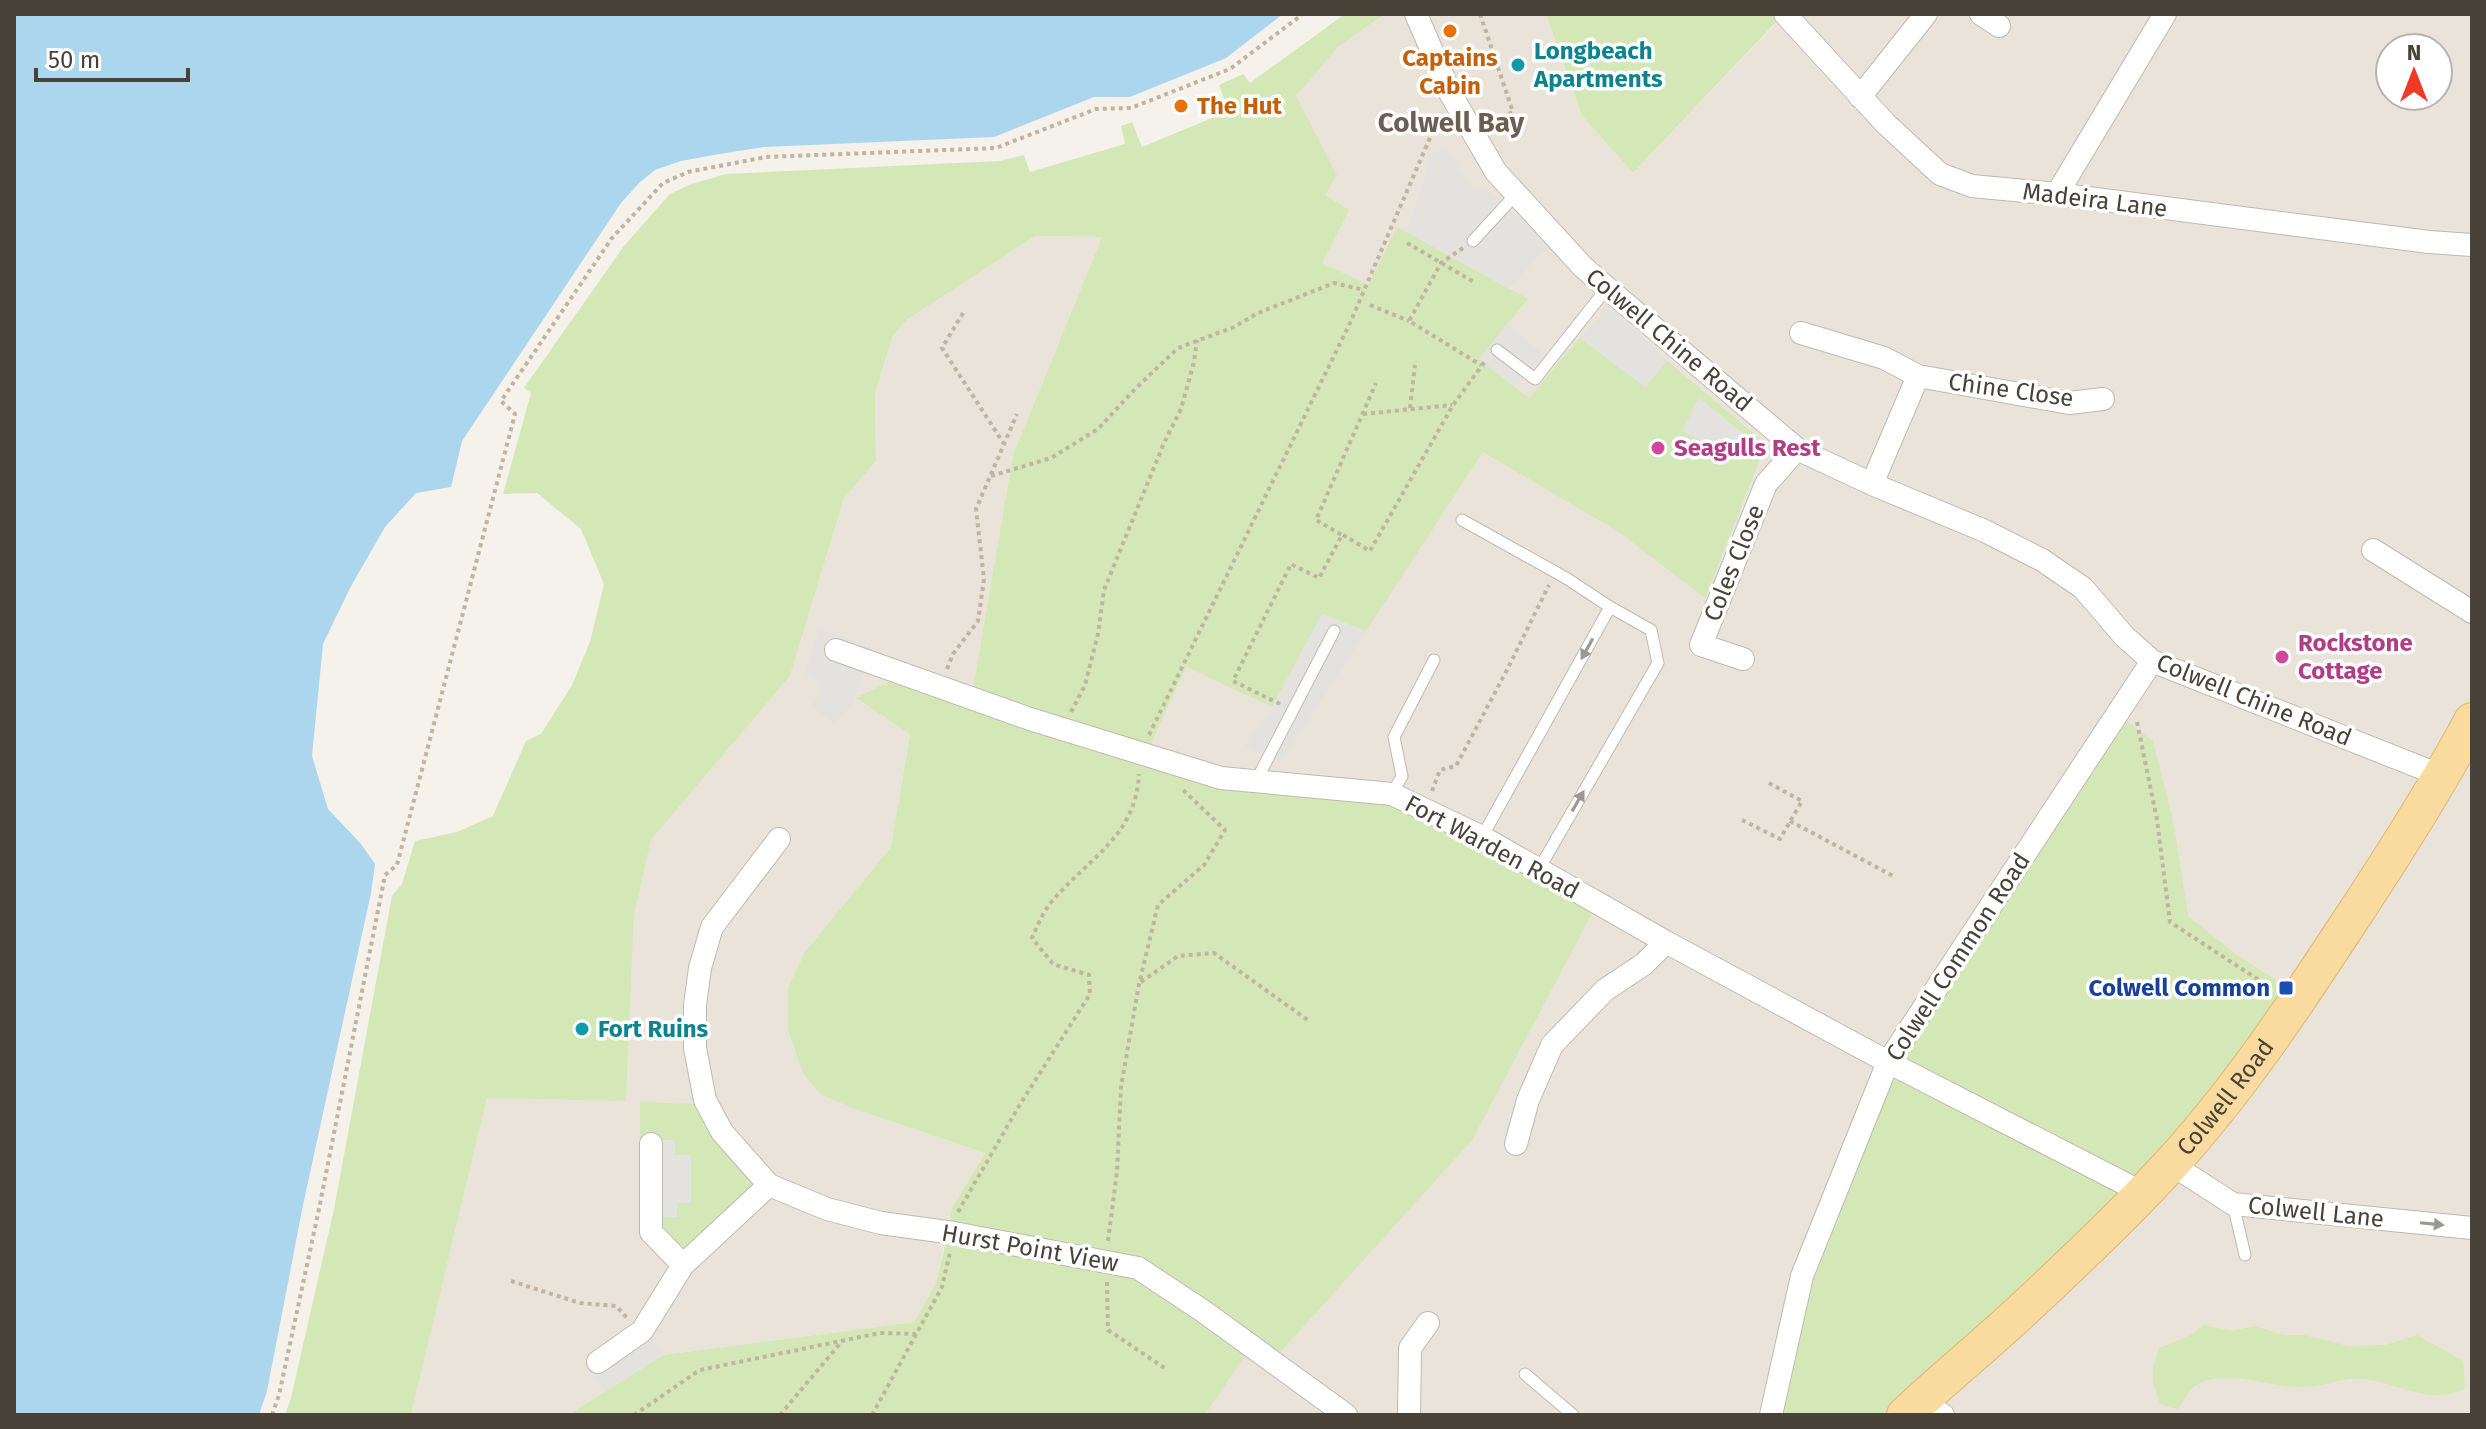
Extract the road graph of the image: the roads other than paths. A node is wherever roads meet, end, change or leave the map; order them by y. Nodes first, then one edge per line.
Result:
1 (1416, 14) edge
2 (1785, 14) edge
3 (1926, 14) edge
4 (2165, 14) edge
5 (1860, 97) junction
6 (1517, 193) junction
7 (2057, 194) junction
8 (1473, 241) road end
9 (2472, 245) edge
10 (1607, 288) junction
11 (1801, 333) dead end
12 (1497, 350) dead end
13 (1918, 376) junction
14 (2103, 399) dead end
15 (1797, 449) junction
16 (1872, 484) junction
17 (1462, 520) dead end
18 (2373, 550) dead end
19 (1610, 607) junction
20 (2472, 612) edge
21 (1334, 631) dead end
22 (836, 650) dead end
23 (1743, 659) dead end
24 (1434, 660) dead end
25 (2152, 661) junction
26 (2472, 721) edge
27 (2442, 776) junction
28 (1256, 781) junction
29 (1392, 794) junction
30 (1482, 837) junction
31 (779, 839) dead end
32 (1539, 869) junction
33 (1666, 942) junction
34 (1888, 1062) junction
35 (651, 1144) dead end
36 (1516, 1144) dead end
37 (2171, 1164) junction
38 (769, 1185) junction
39 (2143, 1193) junction
40 (2233, 1204) junction
41 (2472, 1228) edge
42 (2245, 1255) dead end
43 (683, 1265) junction
44 (1428, 1323) dead end
45 (598, 1362) dead end
46 (1525, 1374) dead end
47 (1923, 1410) edge
48 (1336, 1412) edge
49 (1409, 1415) edge
50 (1573, 1415) edge
51 (1771, 1415) edge

1 - 6 street, Colwell Chine Road
2 - 5 street, Madeira Lane
3 - 5 street
4 - 7 street
5 - 7 street, Madeira Lane
6 - 8 lane
6 - 10 street, Colwell Chine Road
7 - 9 street, Madeira Lane
10 - 12 lane
10 - 15 street, Colwell Chine Road
11 - 13 street, Chine Close
13 - 14 street, Chine Close
13 - 16 street, Chine Close
15 - 16 street, Colwell Chine Road
15 - 23 street, Coles Close
16 - 25 street, Colwell Chine Road
17 - 19 lane
18 - 20 street
19 -> 30 lane
32 -> 19 lane
21 - 28 lane
22 - 28 street, Fort Warden Road
24 - 29 lane
25 - 27 street, Colwell Chine Road
25 - 34 street, Colwell Common Road
26 - 27 main road, Colwell Road
27 - 37 main road, Colwell Road
28 - 29 street, Fort Warden Road
29 - 30 street, Fort Warden Road
30 - 32 street, Fort Warden Road
31 - 38 street, Hurst Point View
32 - 33 street, Fort Warden Road
33 - 34 street, Fort Warden Road
33 - 36 street
34 - 39 street, Fort Warden Road
34 - 51 street, Colwell Common Road
35 - 43 street
37 - 39 main road, Colwell Road
37 - 40 street, Colwell Lane
38 - 43 street
38 - 48 street, Hurst Point View
39 - 47 main road, Colwell Road
40 -> 41 street, Colwell Lane
40 - 42 lane
43 - 45 street
44 - 49 street
46 - 50 lane

